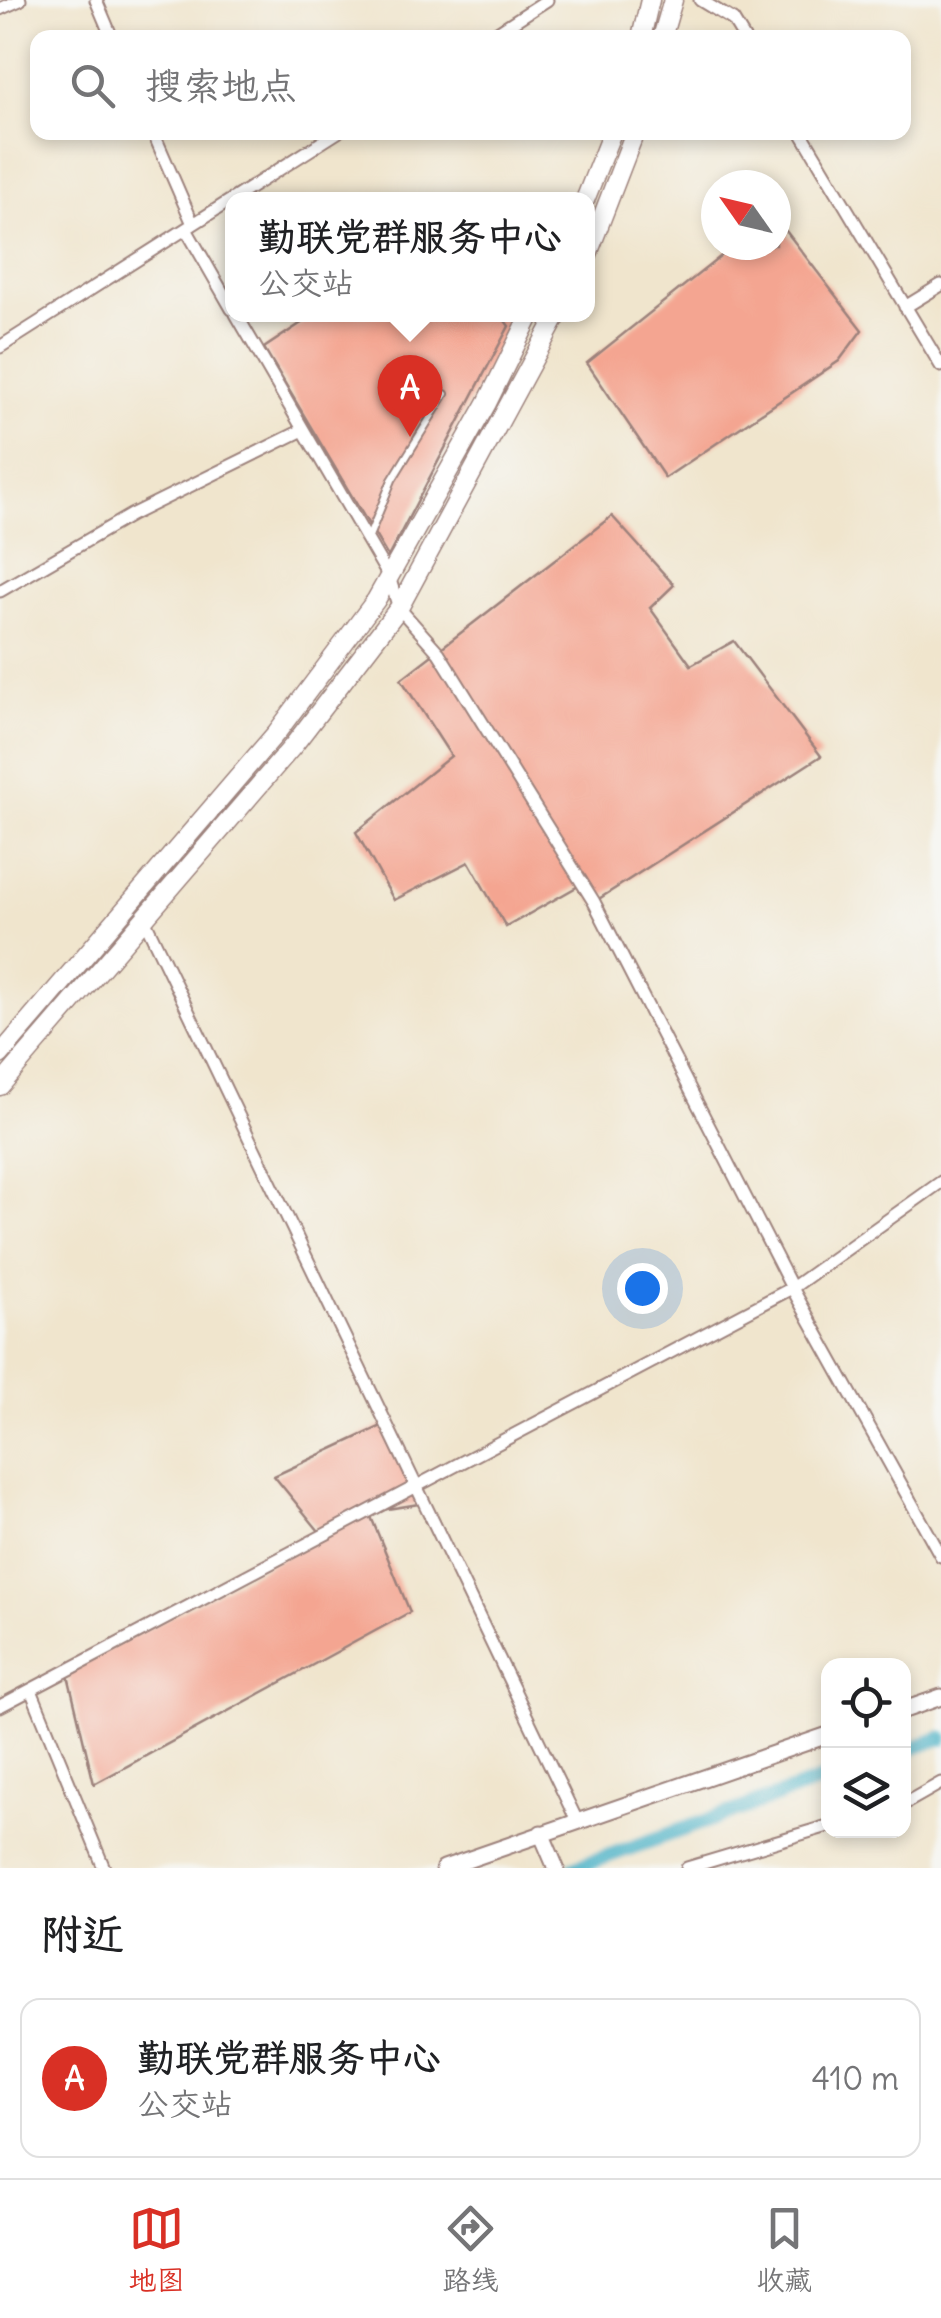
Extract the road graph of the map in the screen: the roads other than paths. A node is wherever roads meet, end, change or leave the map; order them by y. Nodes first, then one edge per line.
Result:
1 (20, 0) edge
2 (96, 0) edge
3 (547, 0) edge
4 (650, 0) edge
5 (672, 0) edge
6 (700, 0) edge
7 (0, 9) edge
8 (109, 30) edge
9 (500, 30) edge
10 (643, 30) edge
11 (664, 30) edge
12 (739, 30) edge
13 (157, 140) edge
14 (325, 140) edge
15 (609, 140) edge
16 (632, 140) edge
17 (806, 140) edge
18 (244, 192) edge
19 (588, 192) edge
20 (225, 204) edge
21 (190, 226) junction
22 (595, 236) edge
23 (941, 284) edge
24 (225, 294) edge
25 (905, 307) junction
26 (240, 322) edge
27 (526, 322) edge
28 (554, 322) edge
29 (0, 347) edge
30 (941, 366) edge
31 (445, 394) dead end
32 (302, 430) junction
33 (368, 540) junction
34 (388, 578) junction
35 (0, 591) edge
36 (399, 608) junction
37 (144, 919) junction
38 (0, 1055) edge
39 (0, 1086) edge
40 (941, 1182) edge
41 (792, 1288) junction
42 (417, 1487) junction
43 (941, 1556) edge
44 (31, 1690) junction
45 (941, 1697) edge
46 (0, 1706) edge
47 (911, 1708) edge
48 (821, 1737) edge
49 (941, 1783) edge
50 (911, 1800) edge
51 (577, 1821) junction
52 (821, 1828) edge
53 (541, 1833) junction
54 (553, 1862) edge
55 (104, 1868) edge
56 (444, 1868) edge
57 (687, 1868) edge

1 - 7 street
2 - 8 street
3 - 9 street
4 - 10 main road
5 - 11 main road
6 - 12 street
13 - 21 street
14 - 18 street
15 - 19 main road
16 - 22 main road
17 - 25 street
20 - 21 street
21 - 24 street
21 - 29 street
23 - 25 street
25 - 30 street
26 - 32 street
27 - 34 main road
28 - 36 main road
31 - 33 lane
32 - 33 street
32 - 35 street
33 - 34 street
34 - 36 street
34 - 38 main road
36 - 37 main road
36 - 41 street
37 - 39 main road
37 - 42 street
40 - 41 street
41 - 42 street
41 - 43 street
42 - 44 street
42 - 51 street
44 - 46 street
44 - 55 street
45 - 47 street
48 - 51 street
49 - 50 street
51 - 53 street
52 - 57 street
53 - 54 street
53 - 56 street

